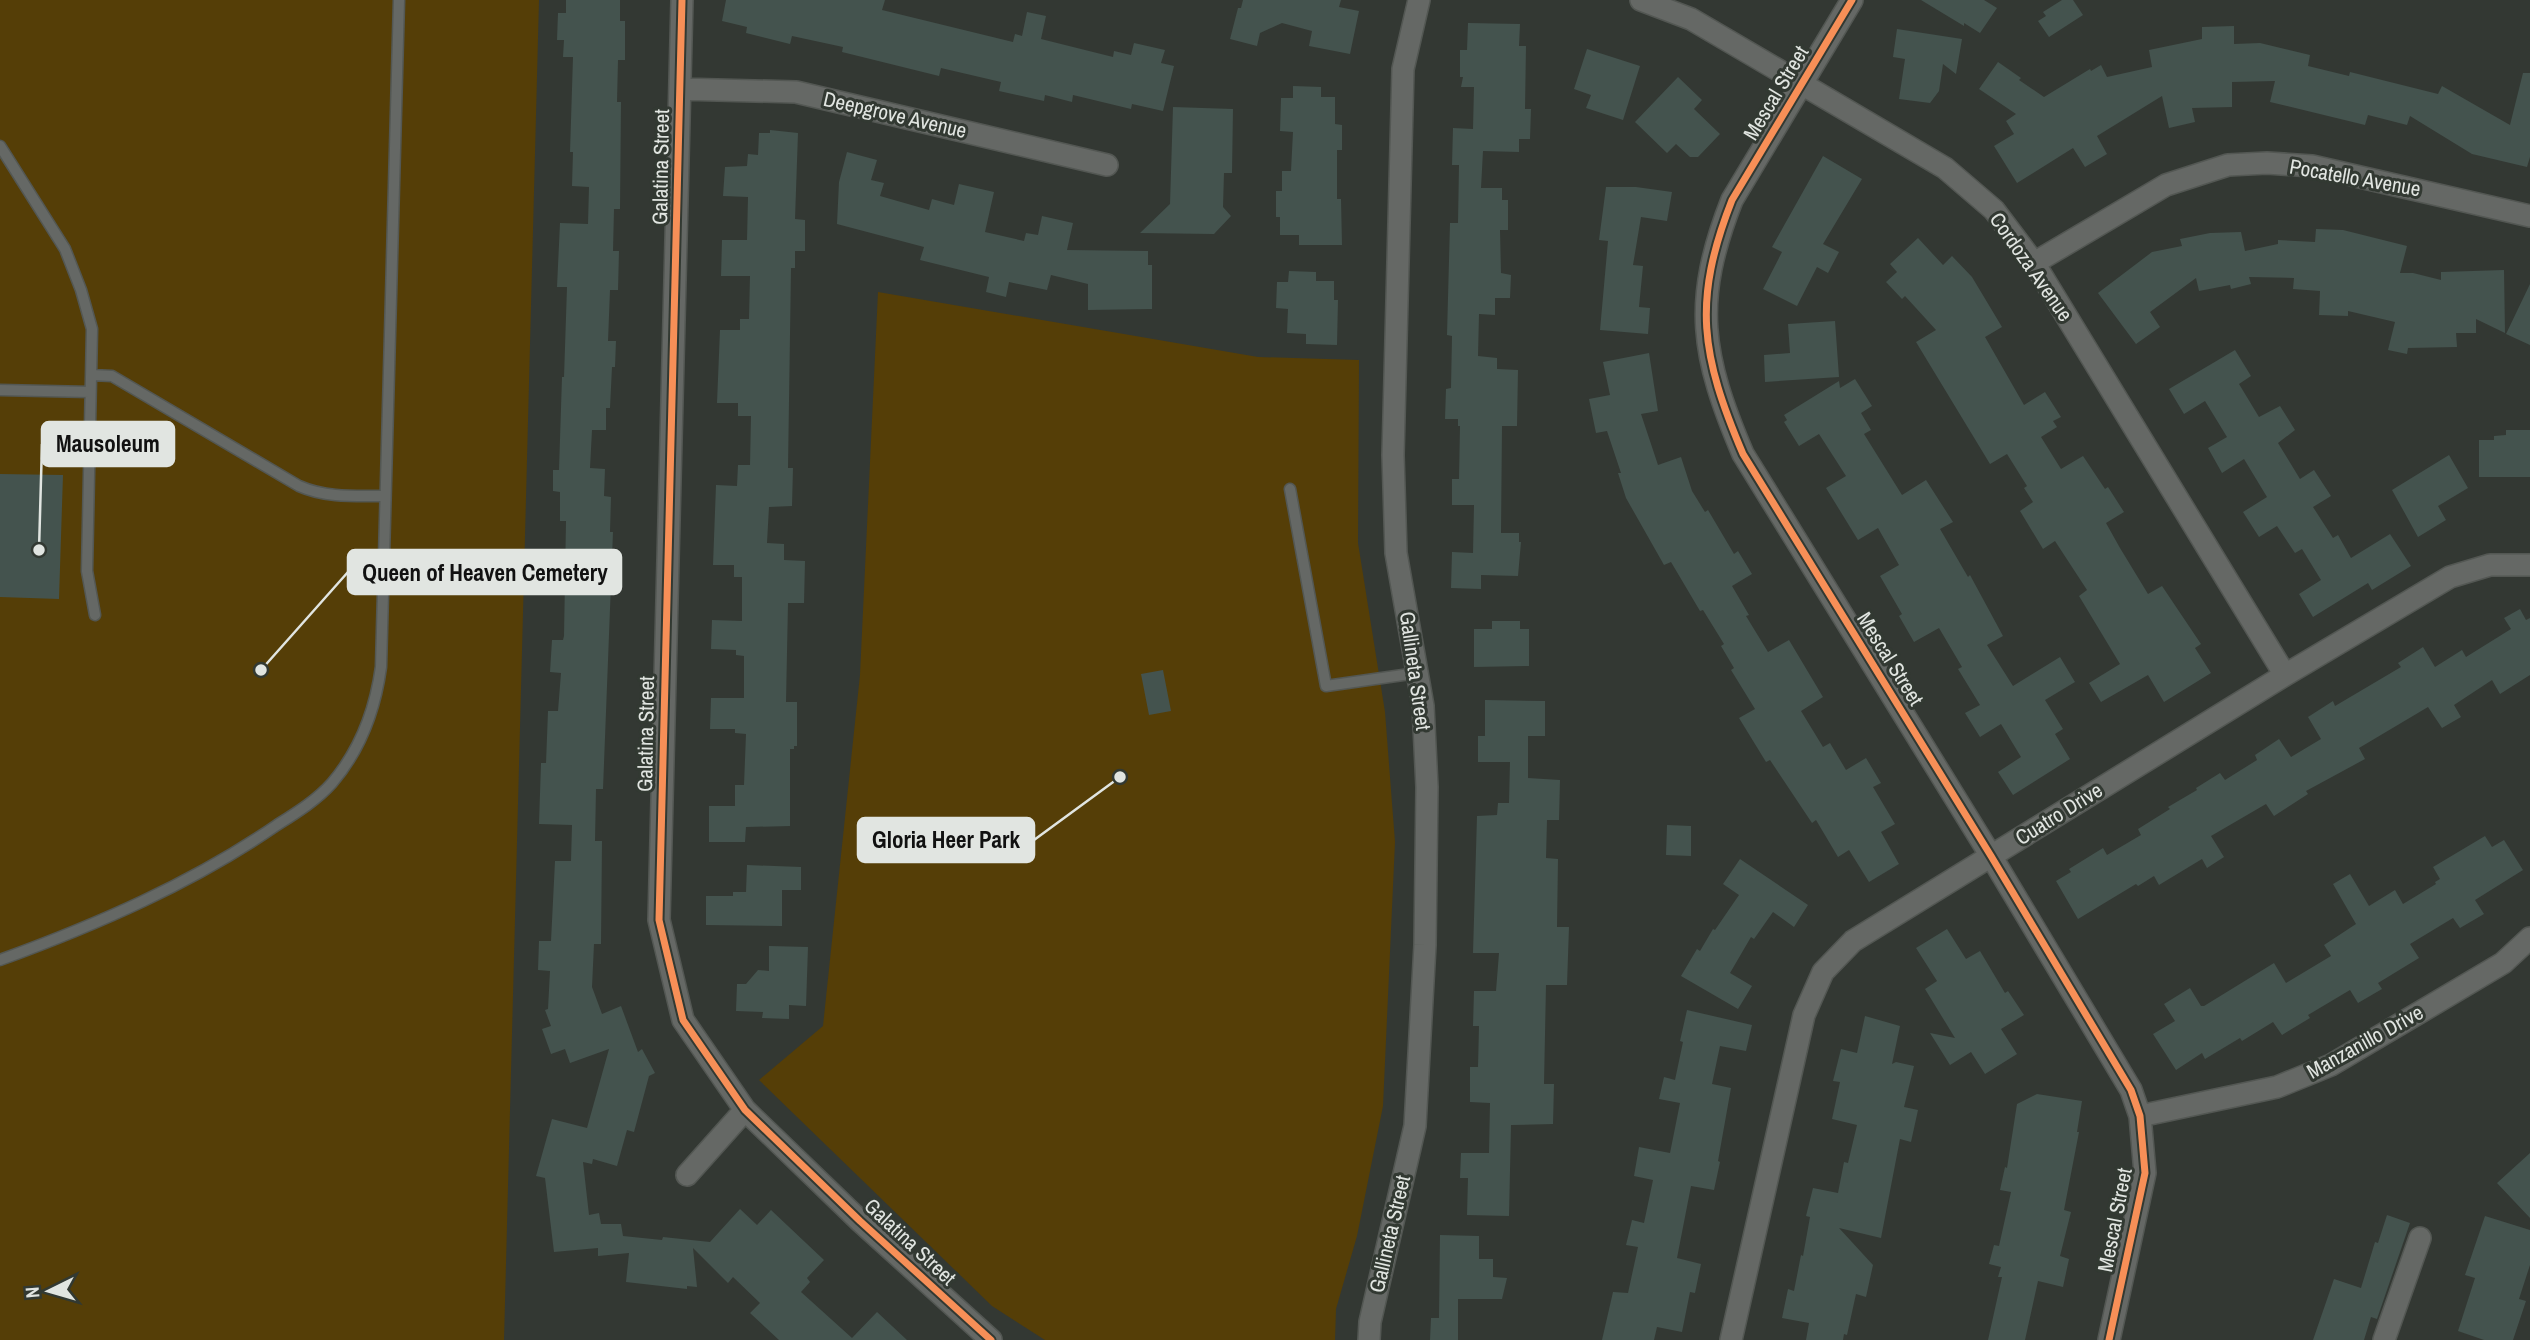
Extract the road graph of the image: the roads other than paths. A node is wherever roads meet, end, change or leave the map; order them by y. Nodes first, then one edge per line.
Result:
1 (399, 0) edge
2 (682, 0) edge
3 (1419, 0) edge
4 (1641, 0) edge
5 (1852, 0) edge
6 (1803, 84) junction
7 (680, 89) junction
8 (0, 146) edge
9 (1107, 165) dead end
10 (2530, 216) edge
11 (2034, 263) junction
12 (91, 375) junction
13 (0, 390) edge
14 (90, 392) junction
15 (1290, 489) dead end
16 (385, 496) junction
17 (2530, 565) edge
18 (95, 615) dead end
19 (1417, 673) junction
20 (2285, 675) junction
21 (1991, 856) junction
22 (2530, 938) edge
23 (0, 960) edge
24 (745, 1110) junction
25 (2140, 1116) junction
26 (687, 1175) dead end
27 (2420, 1238) dead end
28 (991, 1340) edge
29 (1369, 1340) edge
30 (1731, 1340) edge
31 (2109, 1340) edge
32 (2384, 1340) edge

1 - 16 lane
2 - 7 street, Galatina Street
3 - 19 street, Gallineta Street
4 - 6 street, Cordoza Avenue
5 - 6 street, Mescal Street
6 - 11 street, Cordoza Avenue
6 - 21 street, Mescal Street
7 - 9 street, Deepgrove Avenue
7 - 24 street, Galatina Street
8 - 12 lane
10 - 11 street, Pocatello Avenue
11 - 20 street, Cordoza Avenue
12 - 14 lane
12 - 16 lane
13 - 14 lane
14 - 18 lane
15 - 19 lane
16 - 23 lane
17 - 20 street, Cuatro Drive
19 - 29 street, Gallineta Street
20 - 21 street, Cuatro Drive
21 - 25 street, Mescal Street
21 - 30 street, Cuatro Drive
22 - 25 street, Manzanillo Drive
24 - 26 street
24 - 28 street, Galatina Street
25 - 31 street, Mescal Street
27 - 32 street

